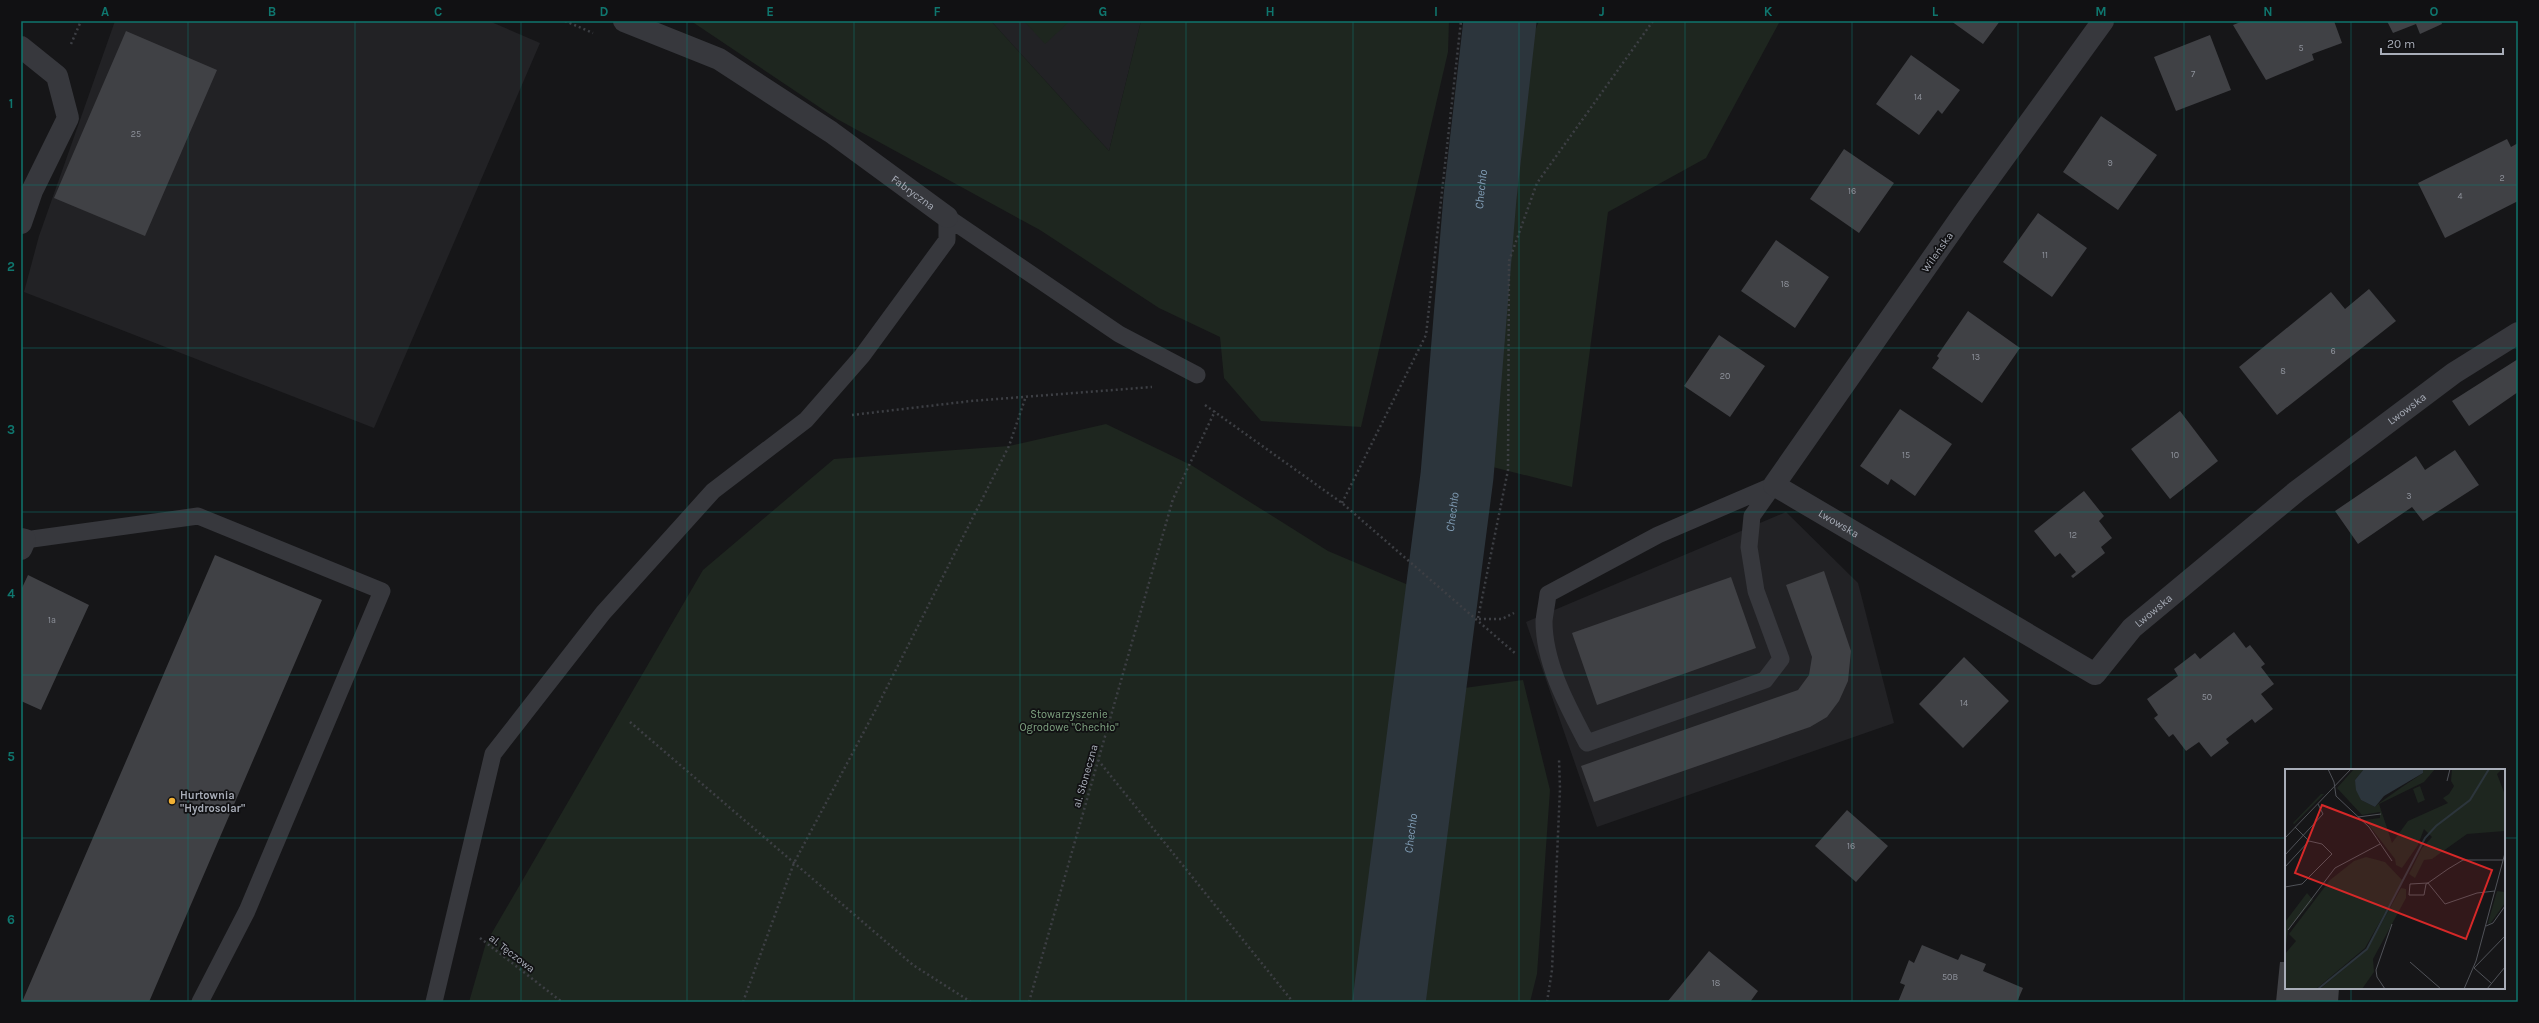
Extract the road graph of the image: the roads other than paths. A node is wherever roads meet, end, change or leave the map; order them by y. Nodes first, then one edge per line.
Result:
1 (624, 21) edge
2 (2103, 21) edge
3 (21, 46) edge
4 (947, 217) junction
5 (21, 222) edge
6 (2518, 332) edge
7 (1197, 375) dead end
8 (1774, 485) junction
9 (22, 543) edge
10 (200, 1002) edge
11 (434, 1002) edge

1 - 4 street, Fabryczna
2 - 8 street, Wileńska
3 - 5 street
4 - 7 lane, Fabryczna
4 - 11 lane
6 - 8 street, Lwowska
8 - 8 lane
9 - 10 lane

